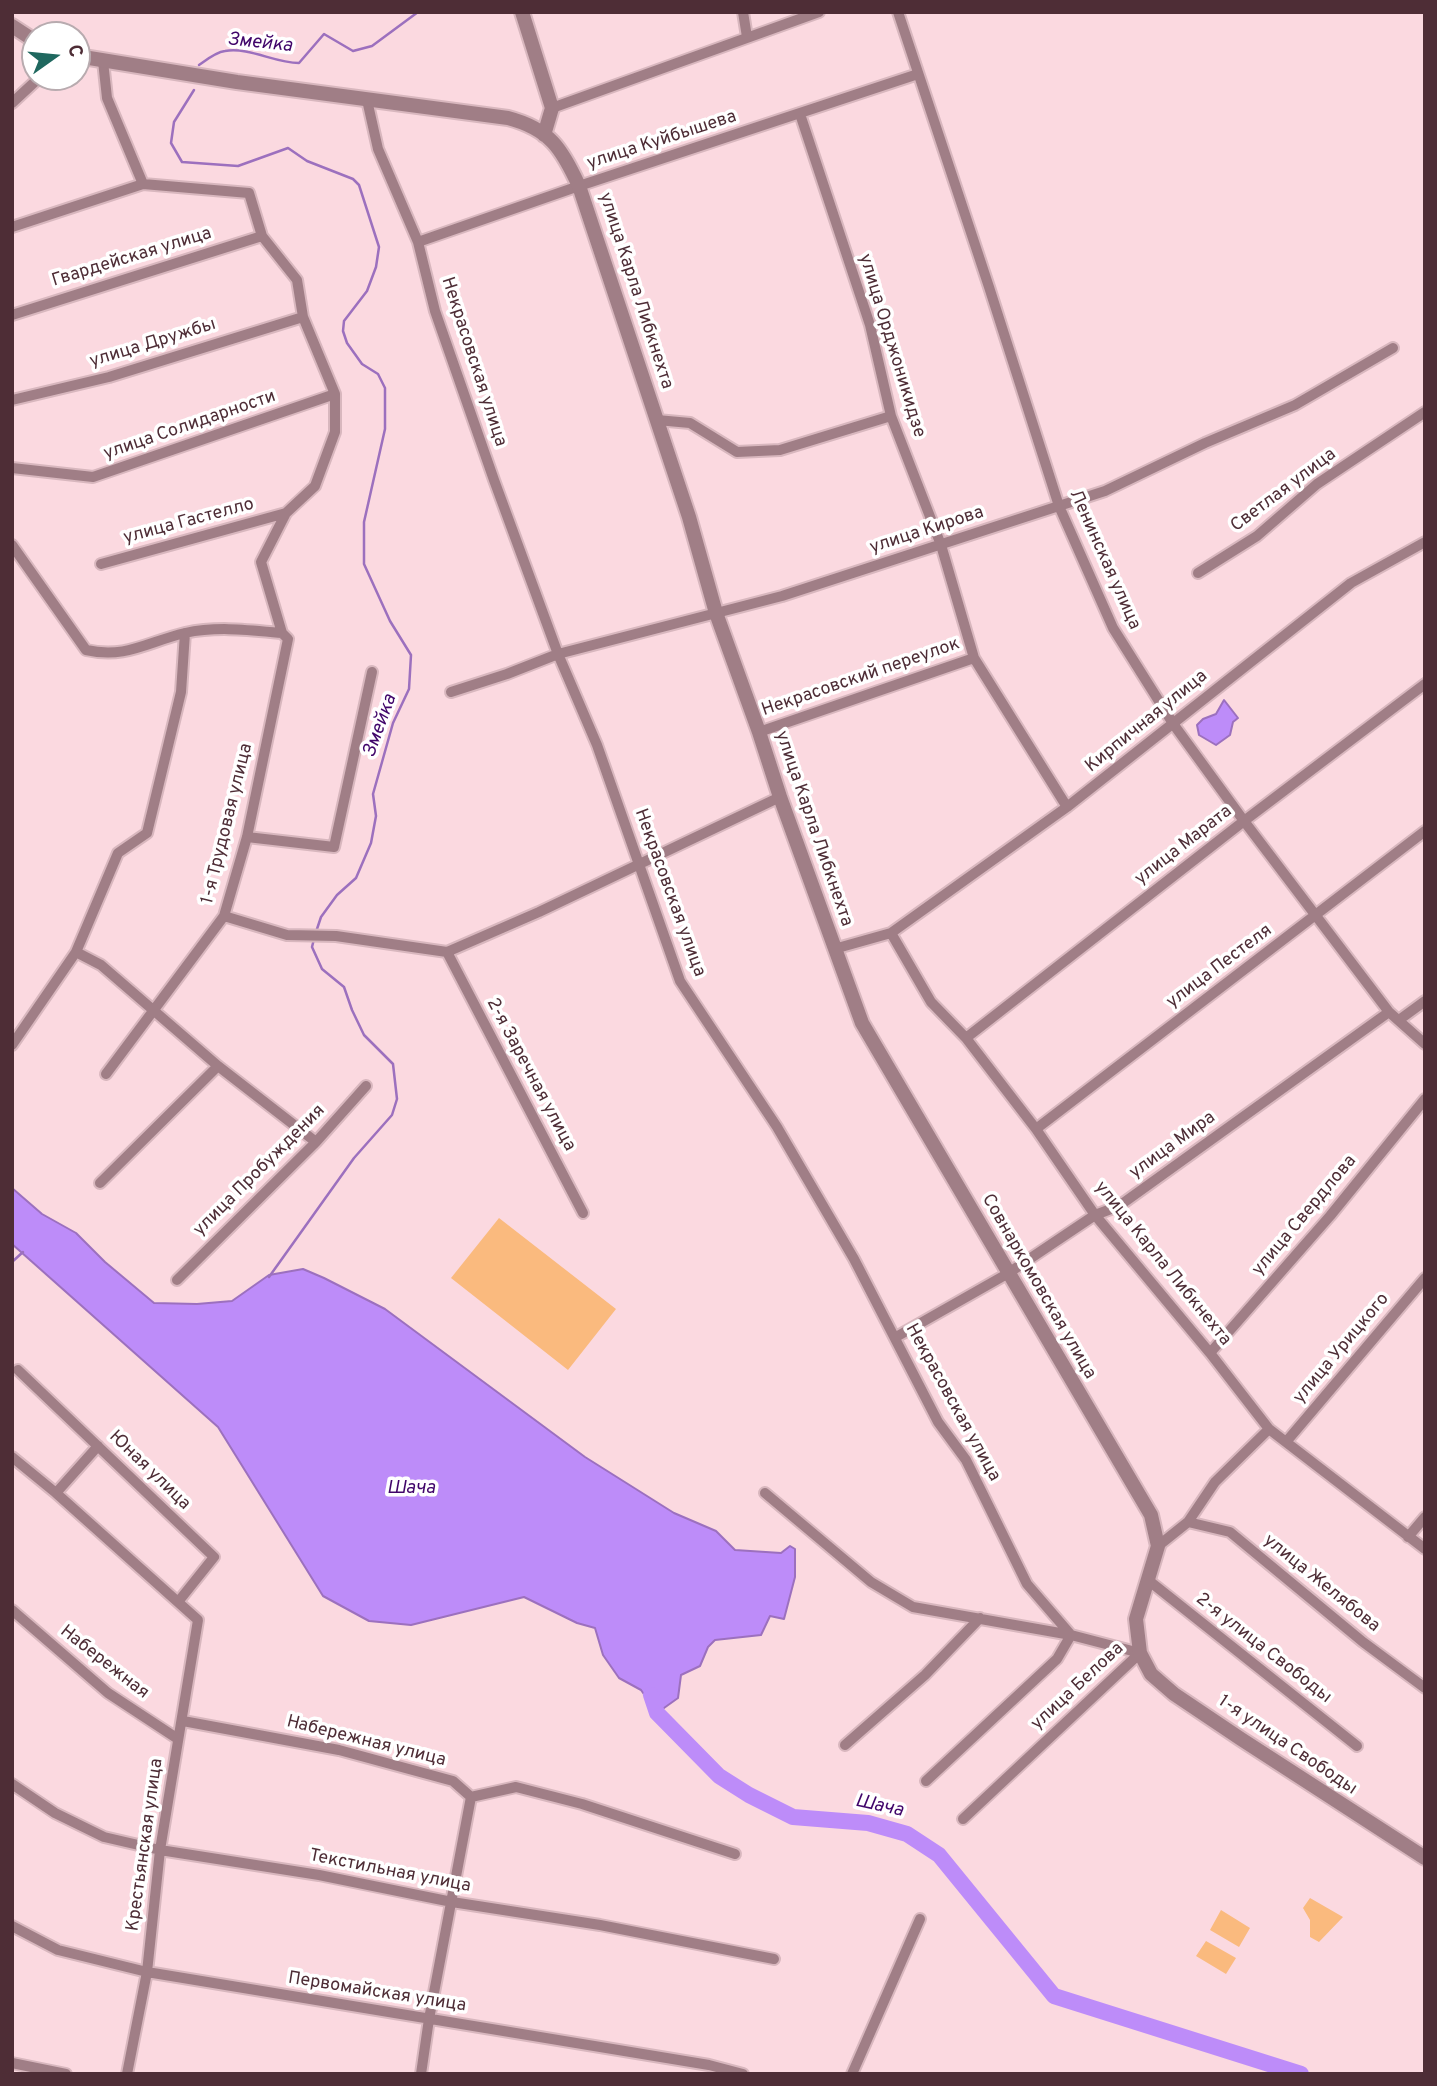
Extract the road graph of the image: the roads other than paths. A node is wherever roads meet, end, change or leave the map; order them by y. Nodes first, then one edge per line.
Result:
1 (522, 12) edge
2 (743, 12) edge
3 (818, 12) edge
4 (898, 12) edge
5 (747, 37) junction
6 (91, 59) edge
7 (103, 61) junction
8 (918, 74) junction
9 (25, 91) edge
10 (366, 100) junction
11 (12, 103) edge
12 (552, 108) junction
13 (800, 114) junction
14 (544, 135) junction
15 (143, 184) junction
16 (579, 186) junction
17 (12, 227) edge
18 (262, 236) junction
19 (418, 242) junction
20 (12, 316) edge
21 (303, 317) junction
22 (1393, 348) dead end
23 (335, 394) junction
24 (12, 400) edge
25 (1425, 411) edge
26 (891, 416) junction
27 (657, 420) junction
28 (12, 468) edge
29 (1059, 506) junction
30 (286, 513) junction
31 (1425, 542) edge
32 (12, 545) edge
33 (942, 545) junction
34 (102, 564) dead end
35 (1198, 573) dead end
36 (716, 613) junction
37 (185, 633) junction
38 (282, 633) junction
39 (558, 654) junction
40 (974, 658) junction
41 (372, 672) dead end
42 (1425, 684) edge
43 (451, 692) dead end
44 (1174, 725) junction
45 (760, 732) junction
46 (780, 797) junction
47 (1068, 807) junction
48 (1244, 821) junction
49 (1425, 831) edge
50 (247, 836) junction
51 (638, 864) junction
52 (1317, 915) junction
53 (224, 916) junction
54 (891, 933) junction
55 (834, 949) junction
56 (76, 951) junction
57 (447, 953) junction
58 (1425, 1001) edge
59 (154, 1010) junction
60 (1389, 1012) junction
61 (1398, 1020) junction
62 (966, 1038) junction
63 (1425, 1044) edge
64 (12, 1045) edge
65 (218, 1066) junction
66 (106, 1073) dead end
67 (366, 1086) dead end
68 (1425, 1099) edge
69 (1036, 1129) junction
70 (316, 1142) junction
71 (100, 1183) dead end
72 (583, 1213) dead end
73 (1095, 1215) junction
74 (1007, 1274) junction
75 (1425, 1278) edge
76 (177, 1280) dead end
77 (896, 1337) junction
78 (1210, 1353) junction
79 (18, 1370) dead end
80 (1269, 1429) junction
81 (1286, 1443) junction
82 (98, 1446) junction
83 (12, 1457) edge
84 (56, 1493) junction
85 (765, 1493) dead end
86 (1425, 1517) edge
87 (1188, 1522) junction
88 (1408, 1536) junction
89 (1158, 1546) junction
90 (1425, 1549) edge
91 (1148, 1580) junction
92 (178, 1602) junction
93 (12, 1610) edge
94 (980, 1618) junction
95 (1071, 1635) junction
96 (1140, 1653) junction
97 (1425, 1688) edge
98 (183, 1721) junction
99 (178, 1739) junction
100 (845, 1745) dead end
101 (1357, 1746) dead end
102 (926, 1781) dead end
103 (12, 1784) edge
104 (471, 1797) junction
105 (963, 1819) dead end
106 (160, 1850) junction
107 (735, 1854) dead end
108 (1425, 1858) edge
109 (453, 1902) junction
110 (920, 1919) dead end
111 (12, 1926) edge
112 (774, 1959) dead end
113 (147, 1972) junction
114 (429, 2019) junction
115 (12, 2063) edge
116 (65, 2074) edge
117 (127, 2074) edge
118 (421, 2074) edge
119 (743, 2074) edge
120 (852, 2074) edge

1 - 12 street
2 - 5 street
3 - 5 street
4 - 8 street, Ленинская улица
5 - 12 street
6 - 7 street
7 - 10 street
7 - 15 street
8 - 13 street, улица Куйбышева
8 - 29 street, Ленинская улица
9 - 11 street
10 - 14 street
10 - 19 street, Некрасовская улица
12 - 14 street
13 - 16 street, улица Куйбышева
13 - 26 street, улица Орджоникидзе
14 - 16 street, улица Карла Либкнехта
15 - 17 street
15 - 18 street
16 - 19 street, улица Куйбышева
16 - 27 street, улица Карла Либкнехта
18 - 20 street, Гвардейская улица
18 - 21 street
19 - 39 street, Некрасовская улица
21 - 23 street
21 - 24 street, улица Дружбы
22 - 29 street, улица Кирова
23 - 28 street, улица Солидарности
23 - 30 street
25 - 35 street, Светлая улица
26 - 27 street
26 - 33 street, улица Орджоникидзе
27 - 36 street, улица Карла Либкнехта
29 - 33 street, улица Кирова
29 - 44 street, Ленинская улица
30 - 34 street, улица Гастелло
30 - 38 street
31 - 44 street, Кирпичная улица
32 - 37 street
33 - 36 street, улица Кирова
33 - 40 street, улица Орджоникидзе
36 - 39 street, улица Кирова
36 - 45 street, улица Карла Либкнехта
37 - 38 street
37 - 56 street
38 - 50 street, 1-я Трудовая улица
39 - 43 street, улица Кирова
39 - 51 street, Некрасовская улица
40 - 45 street, Некрасовский переулок
40 - 47 street, улица Орджоникидзе
41 - 50 street
42 - 48 street, улица Марата
44 - 47 street, Кирпичная улица
44 - 48 street, Ленинская улица
45 - 46 street, улица Карла Либкнехта
46 - 51 street
46 - 55 street, улица Карла Либкнехта
47 - 54 street, Кирпичная улица
48 - 52 street, Ленинская улица
48 - 62 street, улица Марата
49 - 52 street, улица Пестеля
50 - 53 street, 1-я Трудовая улица
51 - 57 street
51 - 77 street, Некрасовская улица
52 - 60 street, Ленинская улица
52 - 69 street, улица Пестеля
53 - 57 street
53 - 59 street, 1-я Трудовая улица
54 - 55 street, улица Карла Либкнехта
54 - 62 street, улица Карла Либкнехта
55 - 74 street, Совнаркомовская улица
56 - 59 street
56 - 64 street
57 - 72 street, 2-я Заречная улица
58 - 61 street
59 - 65 street
59 - 66 street, 1-я Трудовая улица
60 - 61 street, Ленинская улица
60 - 73 street, улица Мира
61 - 63 street, Ленинская улица
62 - 69 street, улица Карла Либкнехта
65 - 70 street
65 - 71 street
67 - 70 street, улица Пробуждения
68 - 78 street, улица Свердлова
69 - 73 street, улица Карла Либкнехта
70 - 76 street, улица Пробуждения
73 - 74 street, улица Мира
73 - 78 street, улица Карла Либкнехта
74 - 77 street, улица Мира
74 - 89 street, Совнаркомовская улица
75 - 81 street, улица Урицкого
77 - 95 street, Некрасовская улица
78 - 80 street, улица Карла Либкнехта
79 - 82 street, Юная улица
80 - 81 street, улица Карла Либкнехта
80 - 87 street
81 - 88 street, улица Карла Либкнехта
82 - 84 street
82 - 92 street, Юная улица
83 - 84 street
84 - 92 street
85 - 94 street, улица Белова
86 - 88 street
87 - 89 street
87 - 97 street, улица Желябова
88 - 90 street, улица Карла Либкнехта
89 - 91 street
91 - 96 street
91 - 101 street, 2-я улица Свободы
92 - 98 street, Крестьянская улица
93 - 99 street, Набережная
94 - 95 street, улица Белова
94 - 100 street
95 - 96 street, улица Белова
95 - 102 street
96 - 105 street, улица Белова
96 - 108 street, 1-я улица Свободы
98 - 99 street, Крестьянская улица
98 - 104 street, Набережная улица
99 - 106 street, Крестьянская улица
103 - 106 street, Текстильная улица
104 - 107 street
104 - 109 street
106 - 109 street, Текстильная улица
106 - 113 street, Крестьянская улица
109 - 112 street, Текстильная улица
109 - 114 street
110 - 120 street
111 - 113 street, Первомайская улица
113 - 114 street, Первомайская улица
113 - 117 street, Крестьянская улица
114 - 118 street
114 - 119 street, Первомайская улица
115 - 116 street

